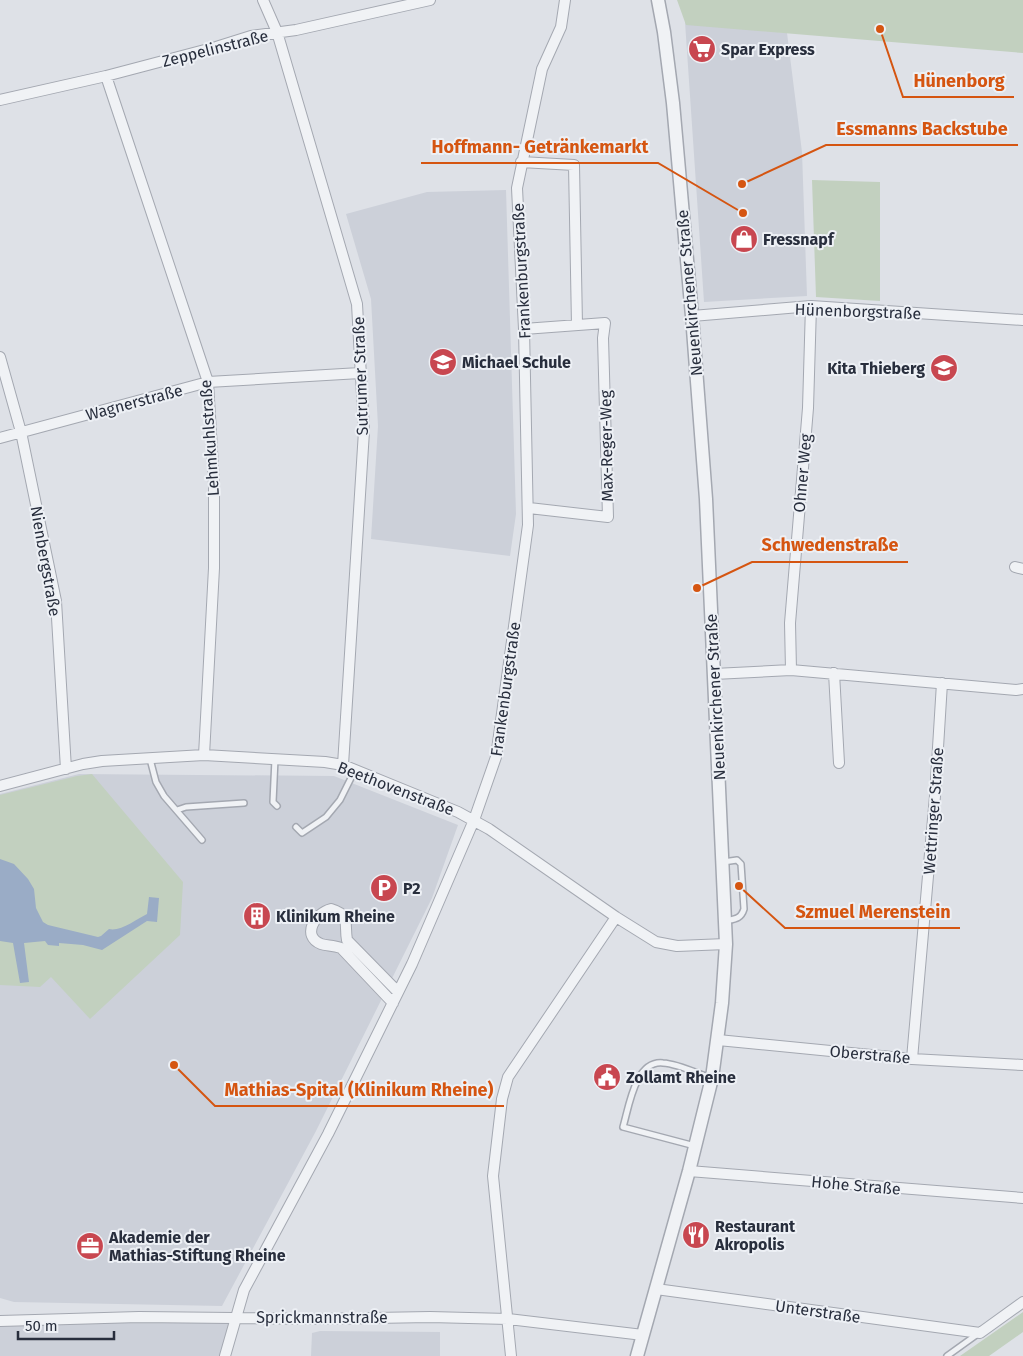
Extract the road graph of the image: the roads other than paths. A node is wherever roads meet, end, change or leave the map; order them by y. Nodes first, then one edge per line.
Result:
1 (262, 0) edge
2 (430, 0) edge
3 (565, 0) edge
4 (658, 0) edge
5 (277, 32) junction
6 (106, 76) junction
7 (0, 100) edge
8 (522, 162) junction
9 (811, 306) junction
10 (692, 316) junction
11 (1023, 320) edge
12 (577, 325) junction
13 (524, 329) junction
14 (0, 357) edge
15 (360, 373) junction
16 (208, 382) junction
17 (21, 432) junction
18 (0, 438) edge
19 (528, 508) junction
20 (791, 670) junction
21 (834, 673) junction
22 (714, 674) junction
23 (942, 683) junction
24 (1023, 689) edge
25 (204, 755) junction
26 (150, 758) junction
27 (275, 759) junction
28 (839, 763) dead end
29 (343, 766) junction
30 (66, 769) junction
31 (355, 770) junction
32 (0, 786) edge
33 (244, 803) dead end
34 (277, 806) dead end
35 (177, 810) junction
36 (474, 820) junction
37 (296, 827) dead end
38 (202, 840) dead end
39 (723, 862) junction
40 (616, 917) junction
41 (726, 921) junction
42 (726, 944) junction
43 (398, 992) junction
44 (393, 1003) junction
45 (718, 1040) junction
46 (912, 1058) junction
47 (1023, 1065) edge
48 (712, 1078) junction
49 (695, 1146) junction
50 (688, 1171) junction
51 (1023, 1198) edge
52 (656, 1289) junction
53 (1023, 1302) edge
54 (237, 1317) junction
55 (508, 1319) junction
56 (0, 1321) edge
57 (980, 1333) junction
58 (643, 1335) junction
59 (225, 1356) edge
60 (511, 1356) edge
61 (637, 1356) edge
62 (947, 1356) edge

1 - 5 street, Sutrumer Straße
2 - 5 street, Zeppelinstraße
3 - 8 street, Frankenburgstraße
4 - 10 street, Neuenkirchener Straße
5 - 6 street, Zeppelinstraße
5 - 15 street, Sutrumer Straße
6 - 7 street, Zeppelinstraße
6 - 16 street, Lehmkuhlstraße
8 - 12 street
8 - 13 street, Frankenburgstraße
9 - 10 street, Hünenborgstraße
9 - 11 street, Hünenborgstraße
9 - 20 street, Ohner Weg
10 - 22 street, Neuenkirchener Straße
12 - 13 street, Max-Reger-Weg
12 - 19 street, Max-Reger-Weg
13 - 19 street, Frankenburgstraße
14 - 17 street, Nienbergstraße
15 - 16 street, Wagnerstraße
15 - 29 street, Sutrumer Straße
16 - 17 street, Wagnerstraße
16 - 25 street, Lehmkuhlstraße
17 - 18 street, Wagnerstraße
17 - 30 street, Nienbergstraße
19 - 36 street, Frankenburgstraße
20 - 21 street
20 - 22 street
21 - 23 street
21 - 28 street
22 - 39 street, Neuenkirchener Straße
23 - 24 street
23 - 46 street, Wettringer Straße
25 - 26 street, Beethovenstraße
25 - 27 street, Beethovenstraße
26 - 30 street, Beethovenstraße
26 - 35 lane
27 - 29 street, Beethovenstraße
27 - 34 lane
29 - 31 street, Beethovenstraße
30 - 32 street, Beethovenstraße
31 - 36 street, Beethovenstraße
31 - 37 lane
33 - 35 lane
35 - 38 lane
36 - 40 street, Beethovenstraße
36 - 43 street, Frankenburgstraße
39 - 41 street, Neuenkirchener Straße
39 - 41 lane
40 - 42 street, Beethovenstraße
40 - 55 street
41 - 42 street, Neuenkirchener Straße
42 - 45 street, Neuenkirchener Straße
43 - 44 street, Frankenburgstraße
43 - 44 street
44 - 54 street, Frankenburgstraße
45 - 46 street, Oberstraße
45 - 48 street, Neuenkirchener Straße
46 - 47 street, Oberstraße
48 - 49 street, Neuenkirchener Straße
48 - 49 lane
49 - 50 street, Neuenkirchener Straße
50 - 51 street, Hohe Straße
50 - 52 street, Neuenkirchener Straße
52 - 57 street, Unterstraße
52 - 58 street, Neuenkirchener Straße
53 - 57 street
54 - 55 street, Sprickmannstraße
54 - 56 street, Sprickmannstraße
54 - 59 street, Frankenburgstraße
55 - 58 street, Sprickmannstraße
55 - 60 street
57 - 62 lane
58 - 61 street, Neuenkirchener Straße

